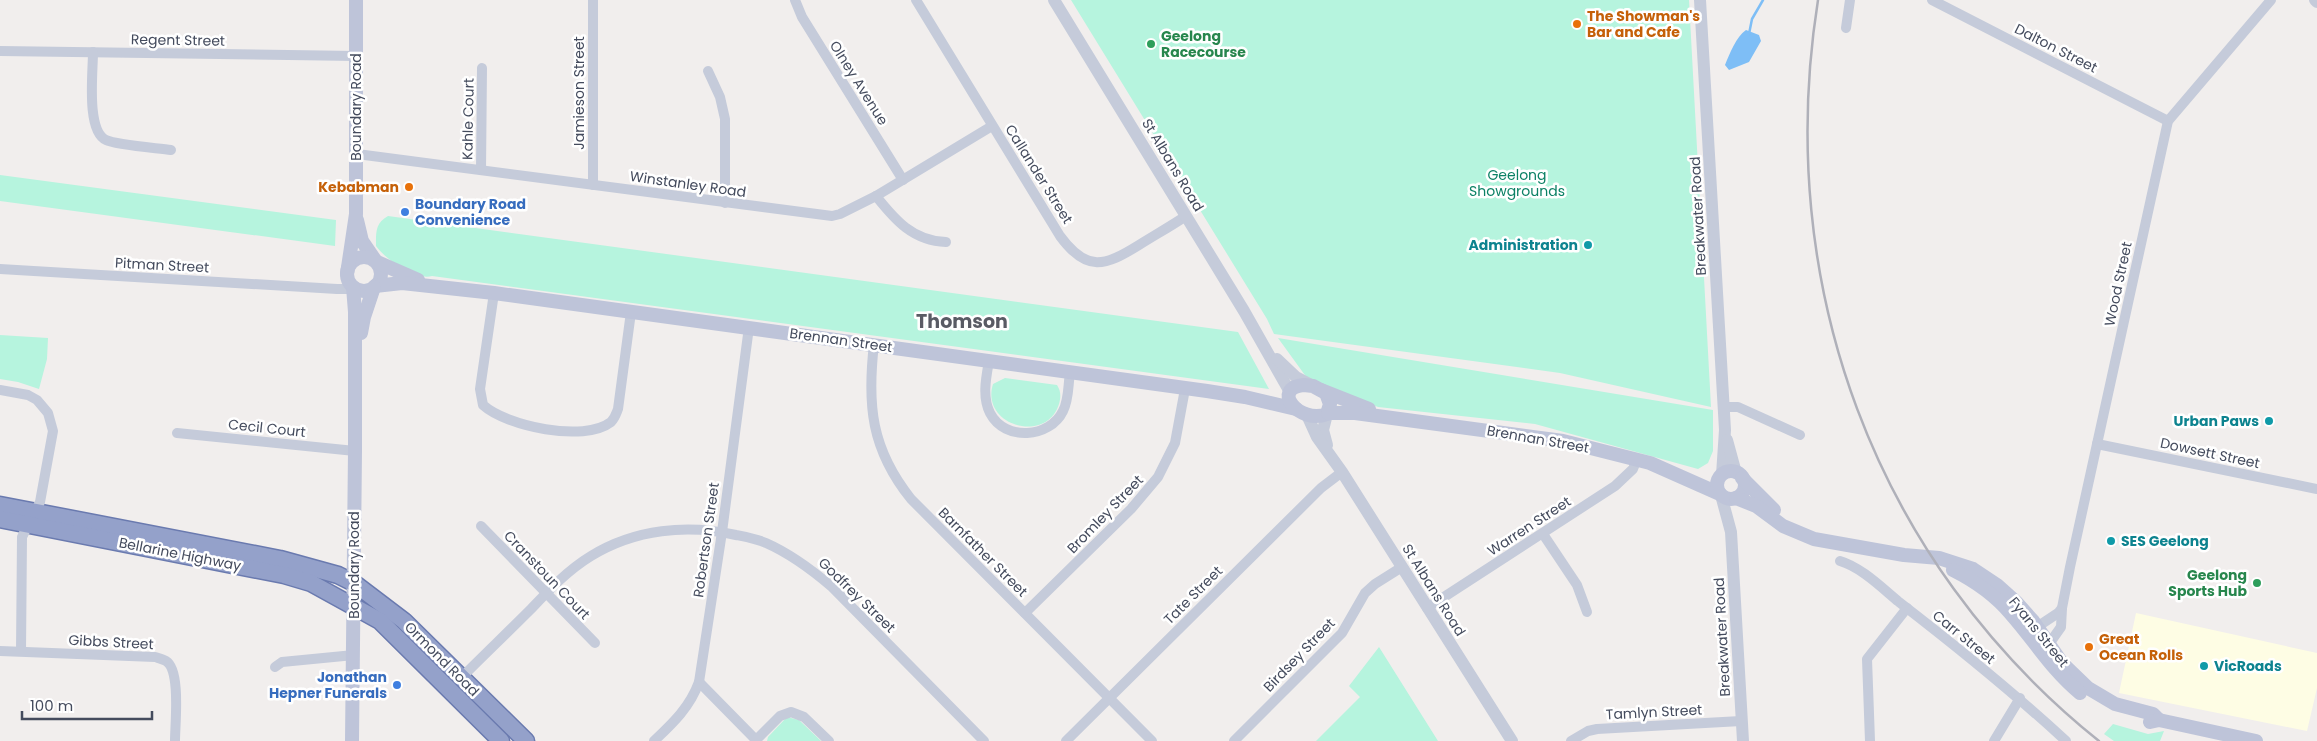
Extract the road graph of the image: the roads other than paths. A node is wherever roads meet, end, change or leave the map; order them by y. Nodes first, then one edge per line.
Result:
1 (356, 0) edge
2 (592, 0) edge
3 (795, 0) edge
4 (916, 0) edge
5 (1054, 0) edge
6 (1700, 0) edge
7 (1850, 0) edge
8 (1932, 0) edge
9 (2271, 0) edge
10 (1846, 28) dead end
11 (0, 51) edge
12 (93, 52) junction
13 (356, 56) junction
14 (482, 68) dead end
15 (708, 71) dead end
16 (2168, 121) junction
17 (992, 126) junction
18 (171, 150) dead end
19 (356, 154) junction
20 (481, 170) junction
21 (903, 180) junction
22 (593, 185) junction
23 (876, 196) junction
24 (725, 203) junction
25 (356, 215) junction
26 (1186, 216) junction
27 (946, 242) dead end
28 (376, 261) junction
29 (0, 269) edge
30 (350, 280) junction
31 (435, 286) junction
32 (375, 287) junction
33 (494, 293) junction
34 (631, 312) junction
35 (749, 327) junction
36 (874, 344) junction
37 (1265, 346) junction
38 (990, 360) junction
39 (1070, 373) junction
40 (355, 388) junction
41 (1185, 388) junction
42 (1316, 388) junction
43 (0, 390) edge
44 (1290, 392) junction
45 (1246, 397) junction
46 (1724, 407) junction
47 (1302, 412) junction
48 (1327, 413) junction
49 (1400, 419) junction
50 (177, 433) dead end
51 (1800, 435) dead end
52 (2097, 444) junction
53 (355, 451) junction
54 (1331, 455) junction
55 (1637, 459) junction
56 (1672, 471) junction
57 (1342, 472) junction
58 (1730, 475) junction
59 (2317, 489) edge
60 (1720, 494) junction
61 (1736, 498) junction
62 (0, 505) edge
63 (31, 518) junction
64 (0, 519) edge
65 (481, 526) dead end
66 (722, 532) junction
67 (1731, 532) junction
68 (1543, 534) junction
69 (1833, 543) junction
70 (1840, 561) dead end
71 (1402, 567) junction
72 (354, 583) junction
73 (546, 594) junction
74 (354, 606) junction
75 (1427, 608) junction
76 (1907, 608) junction
77 (2062, 608) junction
78 (1587, 612) dead end
79 (1025, 613) junction
80 (2038, 639) junction
81 (594, 643) dead end
82 (0, 651) edge
83 (21, 651) junction
84 (354, 655) junction
85 (275, 668) dead end
86 (461, 678) junction
87 (699, 682) junction
88 (1108, 698) junction
89 (2020, 698) junction
90 (1742, 721) junction
91 (175, 741) edge
92 (352, 741) edge
93 (502, 741) edge
94 (526, 741) edge
95 (654, 741) edge
96 (757, 741) edge
97 (829, 741) edge
98 (984, 741) edge
99 (1066, 741) edge
100 (1152, 741) edge
101 (1234, 741) edge
102 (1512, 741) edge
103 (1571, 741) edge
104 (1743, 741) edge
105 (1870, 741) edge
106 (1994, 741) edge
107 (2066, 741) edge
108 (2256, 741) edge

1 - 13 main road, Boundary Road
2 - 22 street, Jamieson Street
3 - 21 street, Olney Avenue
4 - 17 street, Callander Street
5 - 26 street, St Albans Road
6 - 46 street, Breakwater Road
7 - 10 street
8 - 16 street, Dalton Street
9 - 16 street, Wood Street
11 - 12 street, Regent Street
12 - 13 street, Regent Street
12 - 18 street
13 - 19 main road, Boundary Road
14 - 20 street, Kahle Court
15 - 24 street
16 - 52 street, Wood Street
17 - 21 street, Winstanley Road
17 - 26 street, Callander Street
19 - 20 street, Winstanley Road
19 - 25 main road, Boundary Road
20 - 22 street, Winstanley Road
21 - 23 street, Winstanley Road
22 - 24 street, Winstanley Road
23 - 24 street, Winstanley Road
23 - 27 street
25 - 28 main road, Boundary Road
25 - 30 main road, Boundary Road
26 - 37 street, St Albans Road
28 - 30 main road
28 - 31 main road, Brennan Street
28 - 32 main road, Boundary Road
29 - 30 street, Pitman Street
30 - 32 main road, Brennan Street
30 - 40 main road, Boundary Road
31 - 32 main road, Brennan Street
31 - 33 main road, Brennan Street
32 - 40 main road, Boundary Road
33 - 34 main road, Brennan Street
33 - 34 street
34 - 35 main road, Brennan Street
35 - 36 main road, Brennan Street
35 - 66 street, Robertson Street
36 - 38 main road, Brennan Street
36 - 79 street, Barnfather Street
37 - 42 street, St Albans Road
37 - 44 street, St Albans Road
38 - 39 main road, Brennan Street
38 - 39 street
39 - 41 main road, Brennan Street
40 - 53 main road, Boundary Road
41 - 45 main road, Brennan Street
41 - 79 street, Bromley Street
42 - 44 main road
42 - 48 main road
42 - 49 main road, Brennan Street
43 - 63 street
44 - 45 main road, Brennan Street
44 - 47 main road
45 - 47 main road, Brennan Street
46 - 51 street
46 - 58 street, Breakwater Road
47 - 48 main road
47 - 54 street, St Albans Road
48 - 49 main road, Brennan Street
48 - 54 street, St Albans Road
49 - 55 main road, Brennan Street
50 - 53 street, Cecil Court
52 - 59 street, Dowsett Street
52 - 77 street, Wood Street
53 - 72 main road, Boundary Road
54 - 57 street, St Albans Road
55 - 56 main road, Brennan Street
55 - 68 street, Warren Street
56 - 58 main road, Brennan Street
56 - 60 main road, Brennan Street
57 - 71 street, St Albans Road
57 - 88 street, Tate Street
58 - 60 main road
58 - 61 main road
58 - 69 main road, Fyans Street
60 - 61 main road
60 - 67 street, Breakwater Road
61 - 67 street, Breakwater Road
61 - 69 main road, Fyans Street
62 - 63 highway, Bellarine Highway
63 - 64 highway, Bellarine Highway
63 - 72 highway, Bellarine Highway
63 - 74 highway, Bellarine Highway
63 - 83 street
65 - 73 street, Cranstoun Court
66 - 73 street, Godfrey Street
66 - 87 street, Robertson Street
66 - 98 street, Godfrey Street
67 - 90 street, Breakwater Road
68 - 75 street, Warren Street
68 - 78 street
69 - 80 main road, Fyans Street
70 - 76 street, Carr Street
71 - 75 street, St Albans Road
71 - 101 street, Birdsey Street
72 - 74 main road, Boundary Road
72 - 86 highway, Ormond Road
73 - 81 street, Cranstoun Court
73 - 86 street, Godfrey Street
74 - 84 main road, Boundary Road
74 - 93 highway, Ormond Road
75 - 102 street, St Albans Road
76 - 89 street, Carr Street
76 - 105 street
77 - 80 street
77 - 80 street, Wood Street
79 - 88 street, Barnfather Street
80 - 108 main road, Fyans Street
82 - 83 street, Gibbs Street
83 - 91 street, Gibbs Street
84 - 85 street
84 - 92 main road, Boundary Road
86 - 94 highway, Ormond Road
87 - 95 street, Robertson Street
87 - 96 street
88 - 99 street, Tate Street
88 - 100 street, Barnfather Street
89 - 106 street
89 - 107 street, Carr Street
90 - 103 street, Tamlyn Street
90 - 104 street, Breakwater Road
96 - 97 street

